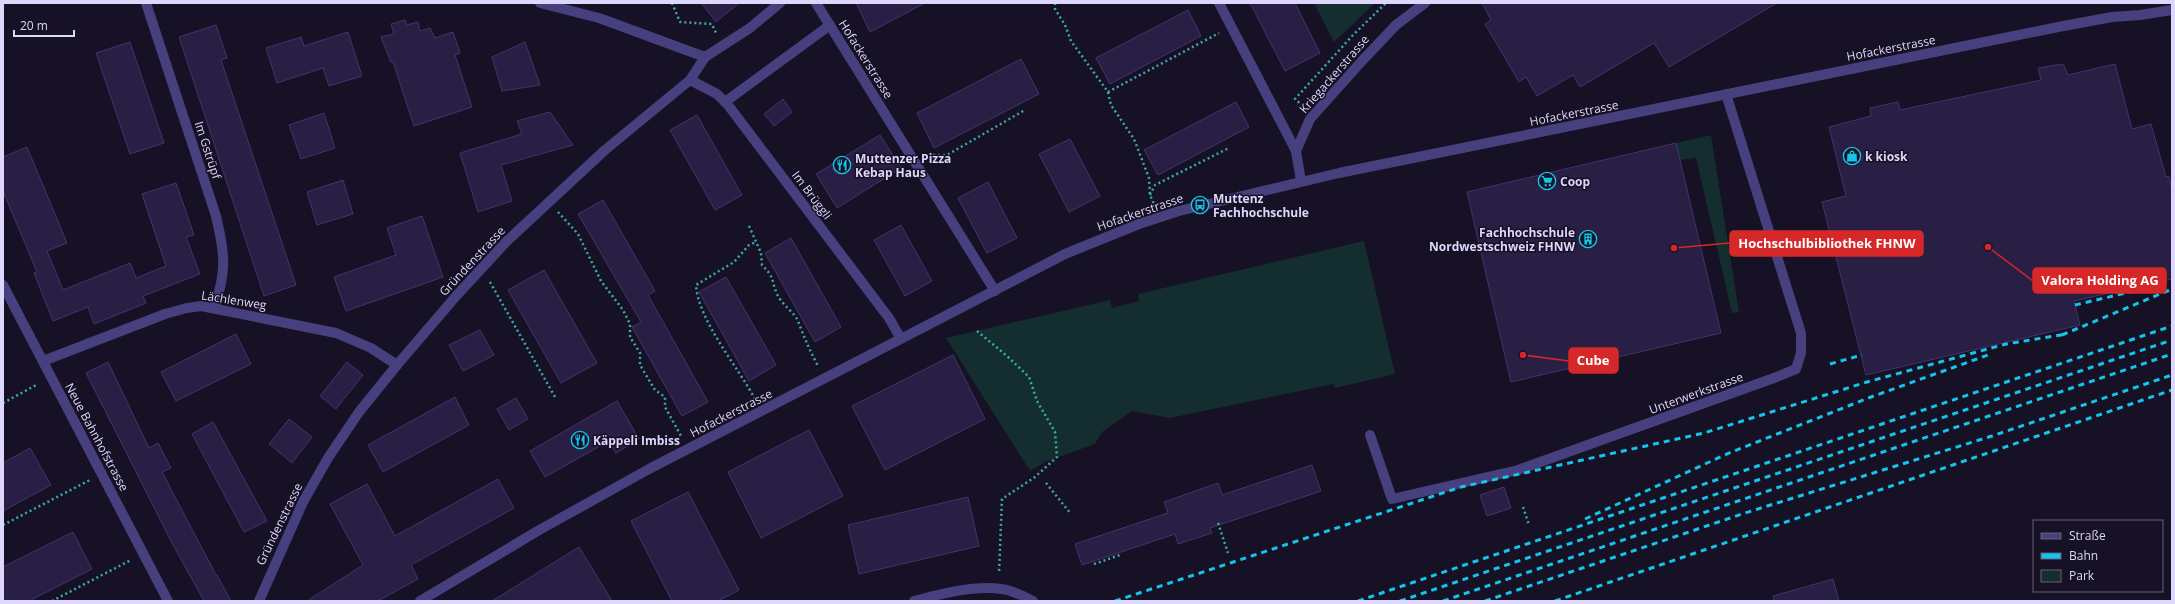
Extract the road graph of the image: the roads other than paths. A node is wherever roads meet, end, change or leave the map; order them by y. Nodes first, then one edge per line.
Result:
1 (146, 3) edge
2 (540, 3) edge
3 (780, 3) edge
4 (816, 3) edge
5 (1219, 3) edge
6 (1425, 3) edge
7 (2172, 10) edge
8 (830, 25) junction
9 (705, 57) junction
10 (690, 80) junction
11 (1726, 94) junction
12 (726, 102) junction
13 (1296, 151) junction
14 (1301, 181) junction
15 (3, 286) edge
16 (995, 291) junction
17 (214, 308) junction
18 (901, 339) junction
19 (43, 361) junction
20 (397, 365) junction
21 (1370, 435) dead end
22 (168, 601) edge
23 (258, 601) edge
24 (420, 601) edge
25 (914, 601) edge
26 (1033, 601) edge

1 - 17 street, Im Gstrüpf
2 - 9 street
3 - 9 street, Gründenstrasse
4 - 8 street, Hofackerstrasse
5 - 13 street
6 - 13 street, Kriegackerstrasse
7 - 11 street, Hofackerstrasse
8 - 12 street
8 - 16 street, Hofackerstrasse
9 - 10 street, Gründenstrasse
10 - 12 street, Im Brüggli
10 - 20 street, Gründenstrasse
11 - 14 street, Hofackerstrasse
11 - 21 street, Unterwerkstrasse
12 - 18 street, Im Brüggli
13 - 14 street
14 - 16 street, Hofackerstrasse
15 - 19 street, Neue Bahnhofstrasse
16 - 18 street, Hofackerstrasse
17 - 19 street, Lächlenweg
17 - 20 street, Lächlenweg
18 - 24 street, Hofackerstrasse
19 - 22 street, Neue Bahnhofstrasse
20 - 23 street, Gründenstrasse
25 - 26 street

